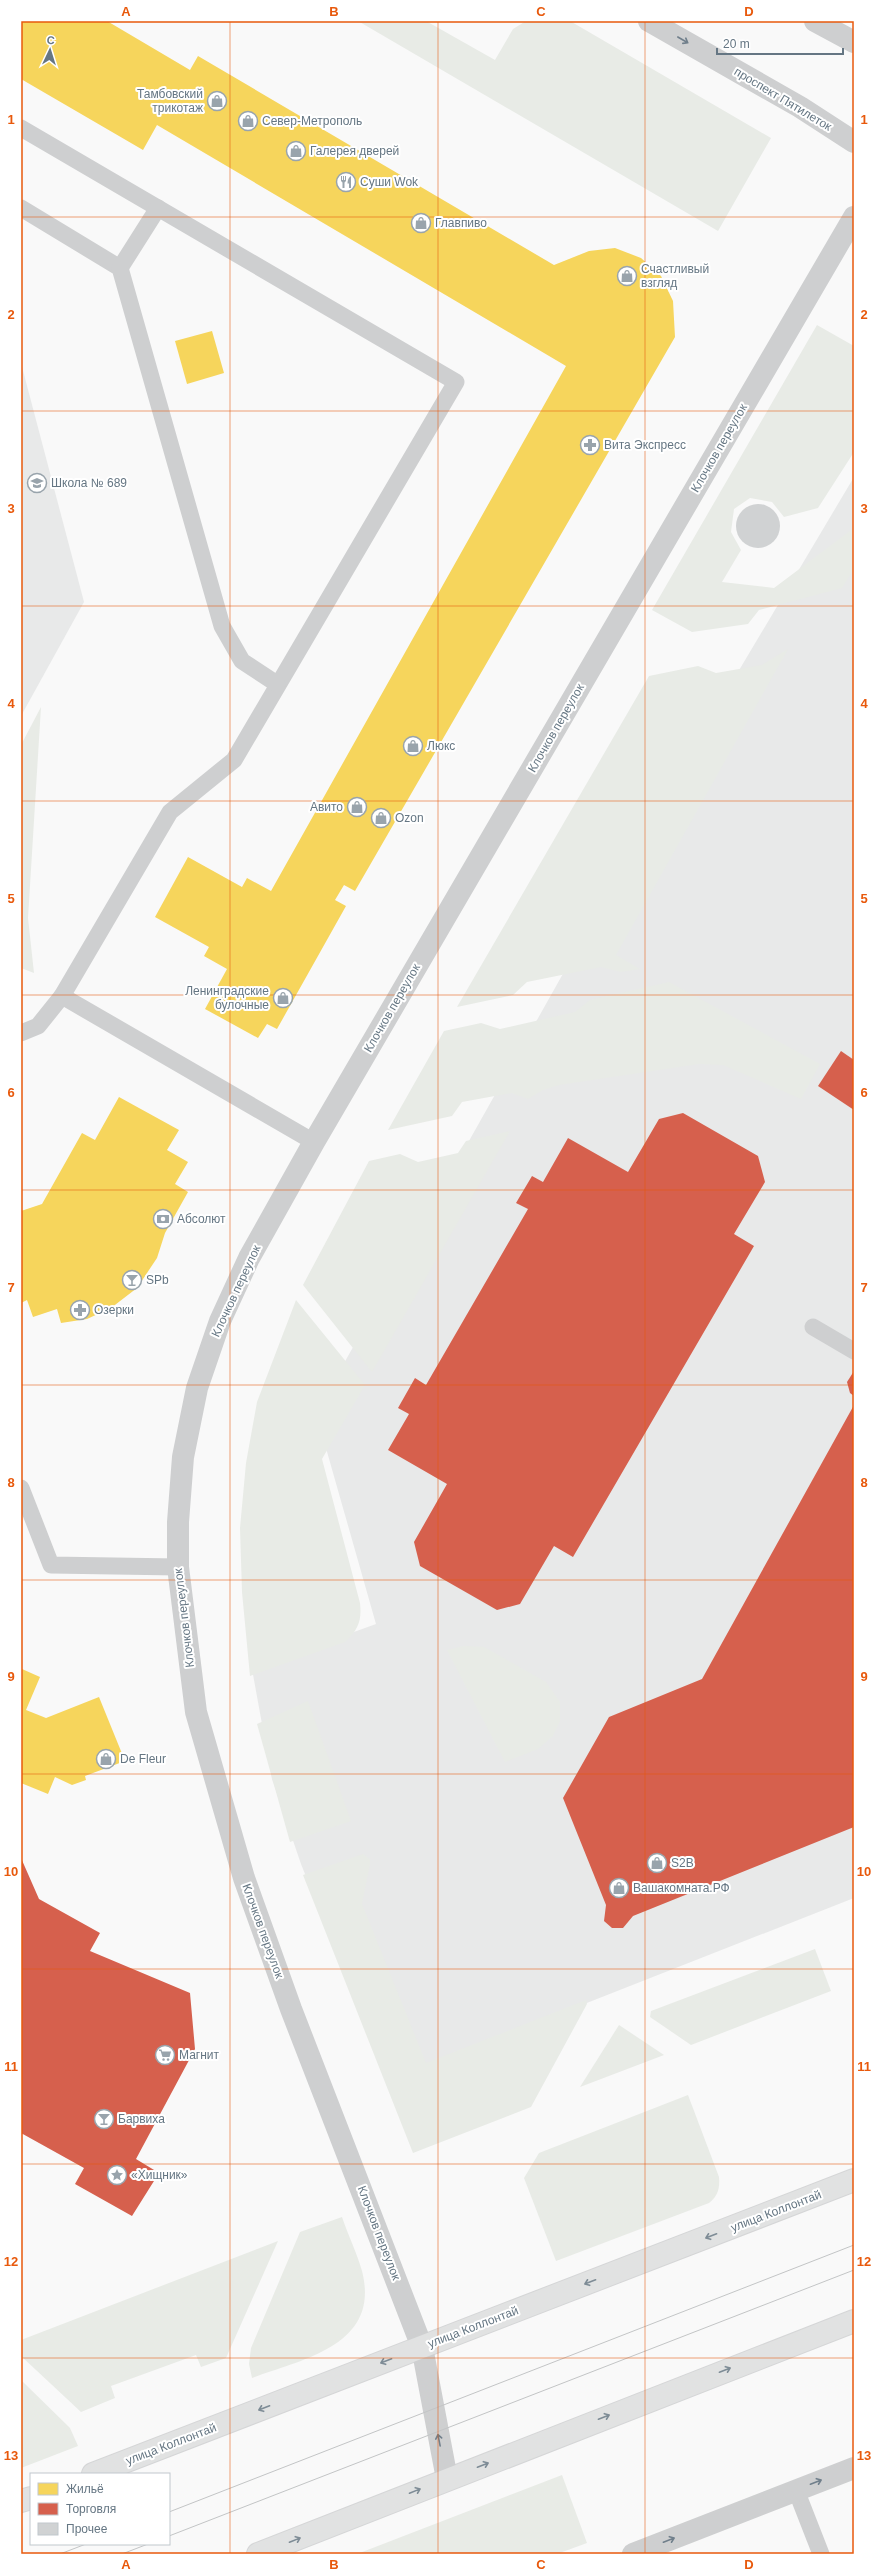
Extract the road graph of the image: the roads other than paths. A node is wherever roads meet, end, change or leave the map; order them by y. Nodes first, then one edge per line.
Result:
1 (649, 21) edge
2 (815, 21) edge
3 (854, 42) edge
4 (21, 128) edge
5 (854, 142) edge
6 (21, 208) edge
7 (158, 208) junction
8 (854, 217) edge
9 (120, 268) junction
10 (278, 684) junction
11 (62, 996) junction
12 (21, 1033) edge
13 (314, 1142) junction
14 (812, 1327) dead end
15 (854, 1351) edge
16 (21, 1488) edge
17 (178, 1567) junction
18 (854, 2180) edge
19 (854, 2321) edge
20 (422, 2347) junction
21 (854, 2468) edge
22 (95, 2473) edge
23 (447, 2479) junction
24 (796, 2490) junction
25 (258, 2554) edge
26 (633, 2554) edge
27 (821, 2554) edge

1 -> 5 street, проспект Пятилеток
2 - 3 street
4 - 7 lane
6 - 9 lane
7 - 9 lane
7 - 10 lane
8 - 13 street, Клочков переулок
9 - 10 lane
10 - 11 lane
11 - 12 lane
11 - 13 lane
13 - 17 street, Клочков переулок
14 - 15 lane
16 - 17 lane
17 - 20 street, Клочков переулок
18 -> 20 main road, улица Коллонтай
23 -> 19 main road
20 -> 22 main road, улица Коллонтай
23 -> 20 street, Клочков переулок
24 -> 21 street
25 -> 23 main road
26 -> 24 street
24 - 27 lane

